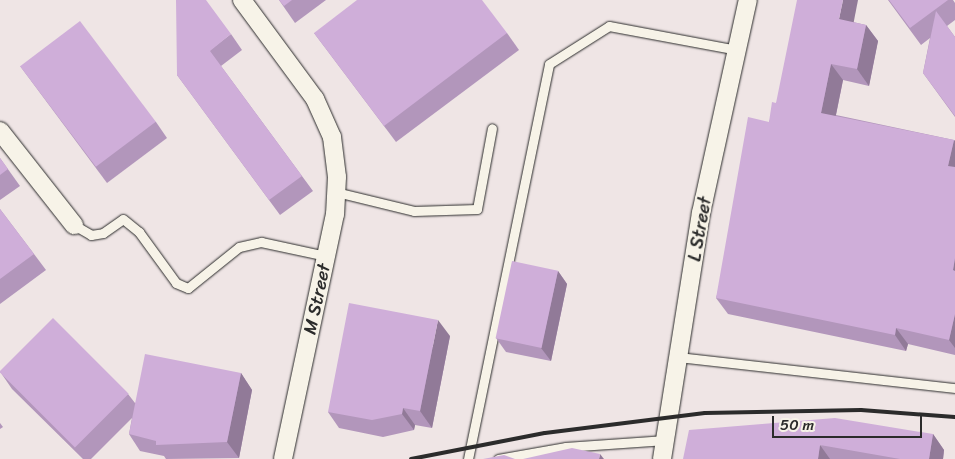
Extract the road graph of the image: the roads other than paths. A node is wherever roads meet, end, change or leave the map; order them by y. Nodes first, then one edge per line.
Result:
1 (242, 0) edge
2 (748, 0) edge
3 (737, 50) junction
4 (492, 128) dead end
5 (0, 130) edge
6 (336, 192) junction
7 (74, 225) joint
8 (326, 256) junction
9 (678, 356) junction
10 (955, 388) edge
11 (665, 440) junction
12 (283, 459) edge
13 (468, 459) edge
14 (498, 459) edge
15 (662, 459) edge

1 - 6 street, M Street
2 - 3 street, L Street
3 - 9 street, L Street
3 - 13 lane
4 - 6 lane
5 - 7 street
6 - 8 street, M Street
7 - 8 lane
8 - 12 street, M Street
9 - 10 lane
9 - 11 street, L Street
11 - 14 lane
11 - 15 street, L Street

